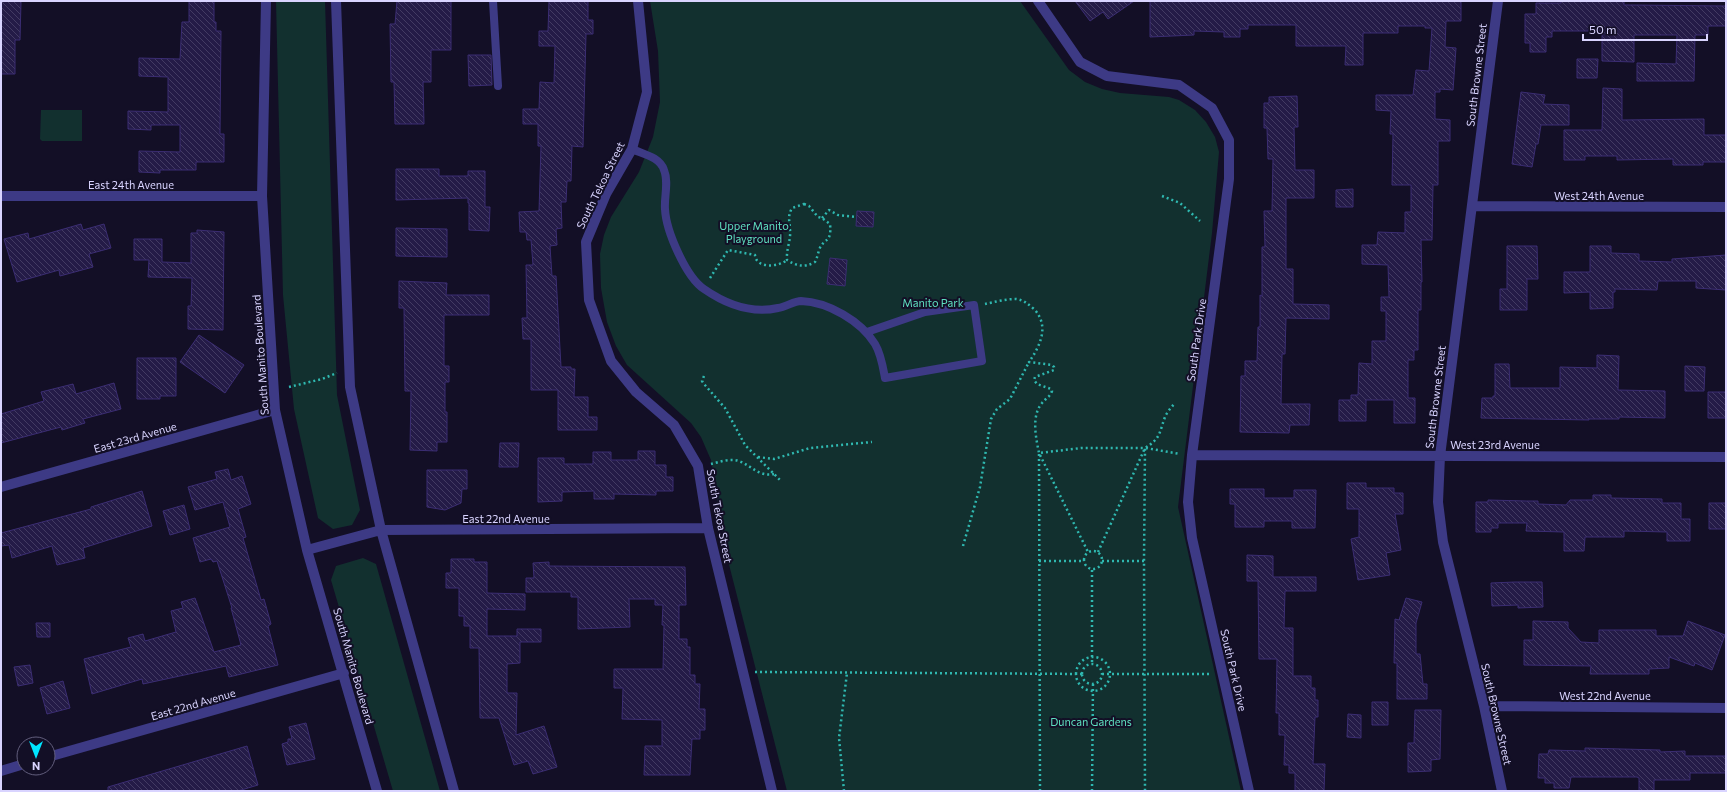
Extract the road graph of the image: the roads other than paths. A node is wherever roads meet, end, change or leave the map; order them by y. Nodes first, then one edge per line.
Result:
1 (266, 1) edge
2 (336, 1) edge
3 (493, 1) edge
4 (638, 1) edge
5 (1038, 1) edge
6 (1498, 1) edge
7 (498, 86) dead end
8 (632, 149) junction
9 (1, 196) edge
10 (262, 196) junction
11 (1472, 206) junction
12 (1726, 207) edge
13 (866, 332) junction
14 (275, 410) junction
15 (1192, 455) junction
16 (1440, 456) junction
17 (1726, 457) edge
18 (1, 487) edge
19 (708, 528) junction
20 (381, 530) junction
21 (307, 550) junction
22 (344, 673) junction
23 (1484, 706) junction
24 (1726, 708) edge
25 (56, 755) edge
26 (16, 766) edge
27 (1, 771) edge
28 (377, 791) edge
29 (454, 791) edge
30 (772, 791) edge
31 (1249, 791) edge
32 (1502, 791) edge

1 - 10 street, South Manito Boulevard
2 - 20 street
3 - 7 lane
4 - 8 street, South Tekoa Street
5 - 15 street, South Park Drive
6 - 11 street, South Browne Street
8 - 13 lane
8 - 19 street, South Tekoa Street
9 - 10 street, East 24th Avenue
10 - 14 street, South Manito Boulevard
11 - 12 street, West 24th Avenue
11 - 16 street, South Browne Street
13 - 13 lane
14 - 18 street, East 23rd Avenue
14 - 21 street, South Manito Boulevard
15 - 16 street, West 23rd Avenue
15 - 31 street, South Park Drive
16 - 17 street, West 23rd Avenue
16 - 23 street, South Browne Street
19 - 20 street, East 22nd Avenue
19 - 30 street, South Tekoa Street
20 - 21 street, East 22nd Avenue
20 - 29 street
21 - 22 street, South Manito Boulevard
22 - 25 street, East 22nd Avenue
22 - 28 street, South Manito Boulevard
23 - 24 street, West 22nd Avenue
23 - 32 street, South Browne Street
26 - 27 street

